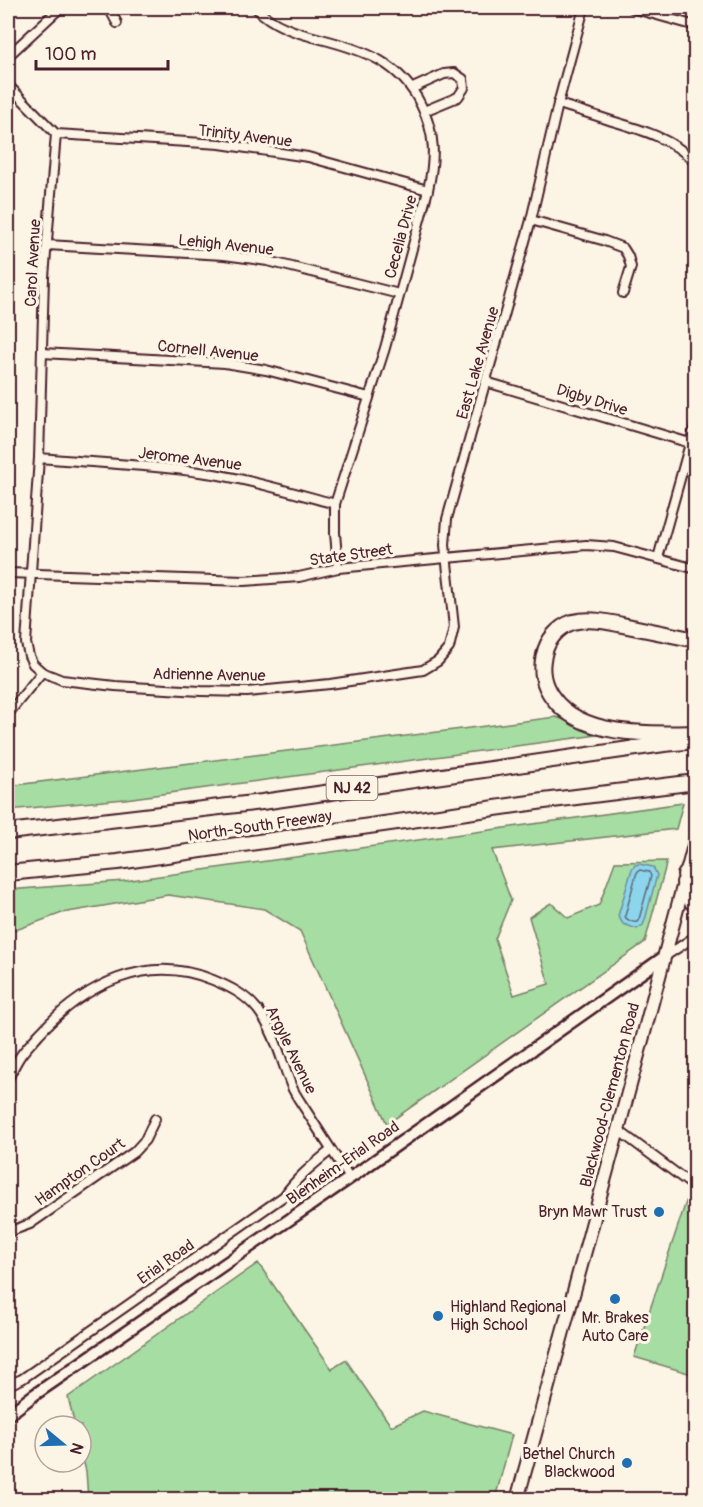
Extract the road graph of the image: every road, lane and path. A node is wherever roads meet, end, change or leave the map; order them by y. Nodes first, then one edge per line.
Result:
1 (60, 8) edge
2 (109, 8) edge
3 (256, 8) edge
4 (584, 8) edge
5 (632, 8) edge
6 (117, 23) dead end
7 (696, 26) edge
8 (8, 56) edge
9 (8, 85) edge
10 (413, 88) junction
11 (558, 104) junction
12 (424, 111) junction
13 (56, 134) junction
14 (696, 163) edge
15 (428, 190) junction
16 (531, 220) junction
17 (47, 245) junction
18 (623, 293) dead end
19 (399, 294) junction
20 (42, 352) junction
21 (486, 382) junction
22 (369, 397) junction
23 (696, 422) edge
24 (690, 443) junction
25 (39, 458) junction
26 (335, 504) junction
27 (447, 557) junction
28 (657, 558) junction
29 (338, 568) junction
30 (696, 569) edge
31 (8, 573) edge
32 (31, 574) junction
33 (696, 640) edge
34 (42, 672) junction
35 (376, 677) joint
36 (8, 714) edge
37 (696, 733) edge
38 (696, 741) edge
39 (694, 782) edge
40 (8, 832) edge
41 (696, 838) edge
42 (696, 861) edge
43 (8, 873) edge
44 (684, 879) junction
45 (696, 907) edge
46 (696, 936) edge
47 (664, 957) junction
48 (8, 1079) edge
49 (155, 1119) dead end
50 (618, 1130) junction
51 (331, 1150) junction
52 (350, 1178) junction
53 (696, 1188) edge
54 (8, 1232) edge
55 (8, 1385) edge
56 (8, 1415) edge
57 (8, 1490) edge
58 (13, 1500) edge
59 (517, 1500) edge

1 - 8 street
2 - 6 street
3 - 10 street, Cecelia Drive
4 - 11 street, East Lake Avenue
5 - 7 street
9 - 13 street
10 - 12 street, Cecelia Drive
10 - 12 street
11 - 14 street
11 - 16 street, East Lake Avenue
12 - 15 street, Cecelia Drive
13 - 15 street, Trinity Avenue
13 - 17 street, Carol Avenue
15 - 19 street, Cecelia Drive
16 - 18 street
16 - 21 street, East Lake Avenue
17 - 19 street, Lehigh Avenue
17 - 20 street, Carol Avenue
19 - 22 street, Cecelia Drive
20 - 22 street, Cornell Avenue
20 - 25 street, Carol Avenue
21 - 24 street, Digby Drive
21 - 27 street, East Lake Avenue
22 - 26 street, Cecelia Drive
23 - 24 street
24 - 28 street
25 - 26 street, Jerome Avenue
25 - 32 street, Carol Avenue
26 - 29 street, Cecelia Drive
27 - 28 street, State Street
27 - 29 street, State Street
27 - 35 street, East Lake Avenue
28 - 30 street, State Street
29 - 32 street, State Street
31 - 32 street, State Street
32 - 34 street, Carol Avenue
33 - 37 highway
34 - 35 street, Adrienne Avenue
34 - 36 street
38 - 40 highway, North-South Freeway / NJ 42
39 - 43 highway, North-South Freeway
41 - 44 main road, Blackwood-Clementon Road
42 - 44 highway
44 - 45 main road
44 - 47 main road, Blackwood-Clementon Road
46 - 47 street, Blenheim-Erial Road
47 - 50 main road, Blackwood-Clementon Road
47 - 52 main road, Blenheim-Erial Road
48 - 51 street, Argyle Avenue
49 - 54 street, Hampton Court
50 - 53 street
50 - 59 main road, Blackwood-Clementon Road
51 - 52 street, Argyle Avenue
51 - 55 street, Erial Road
52 - 56 main road, Blenheim-Erial Road
57 - 58 street

